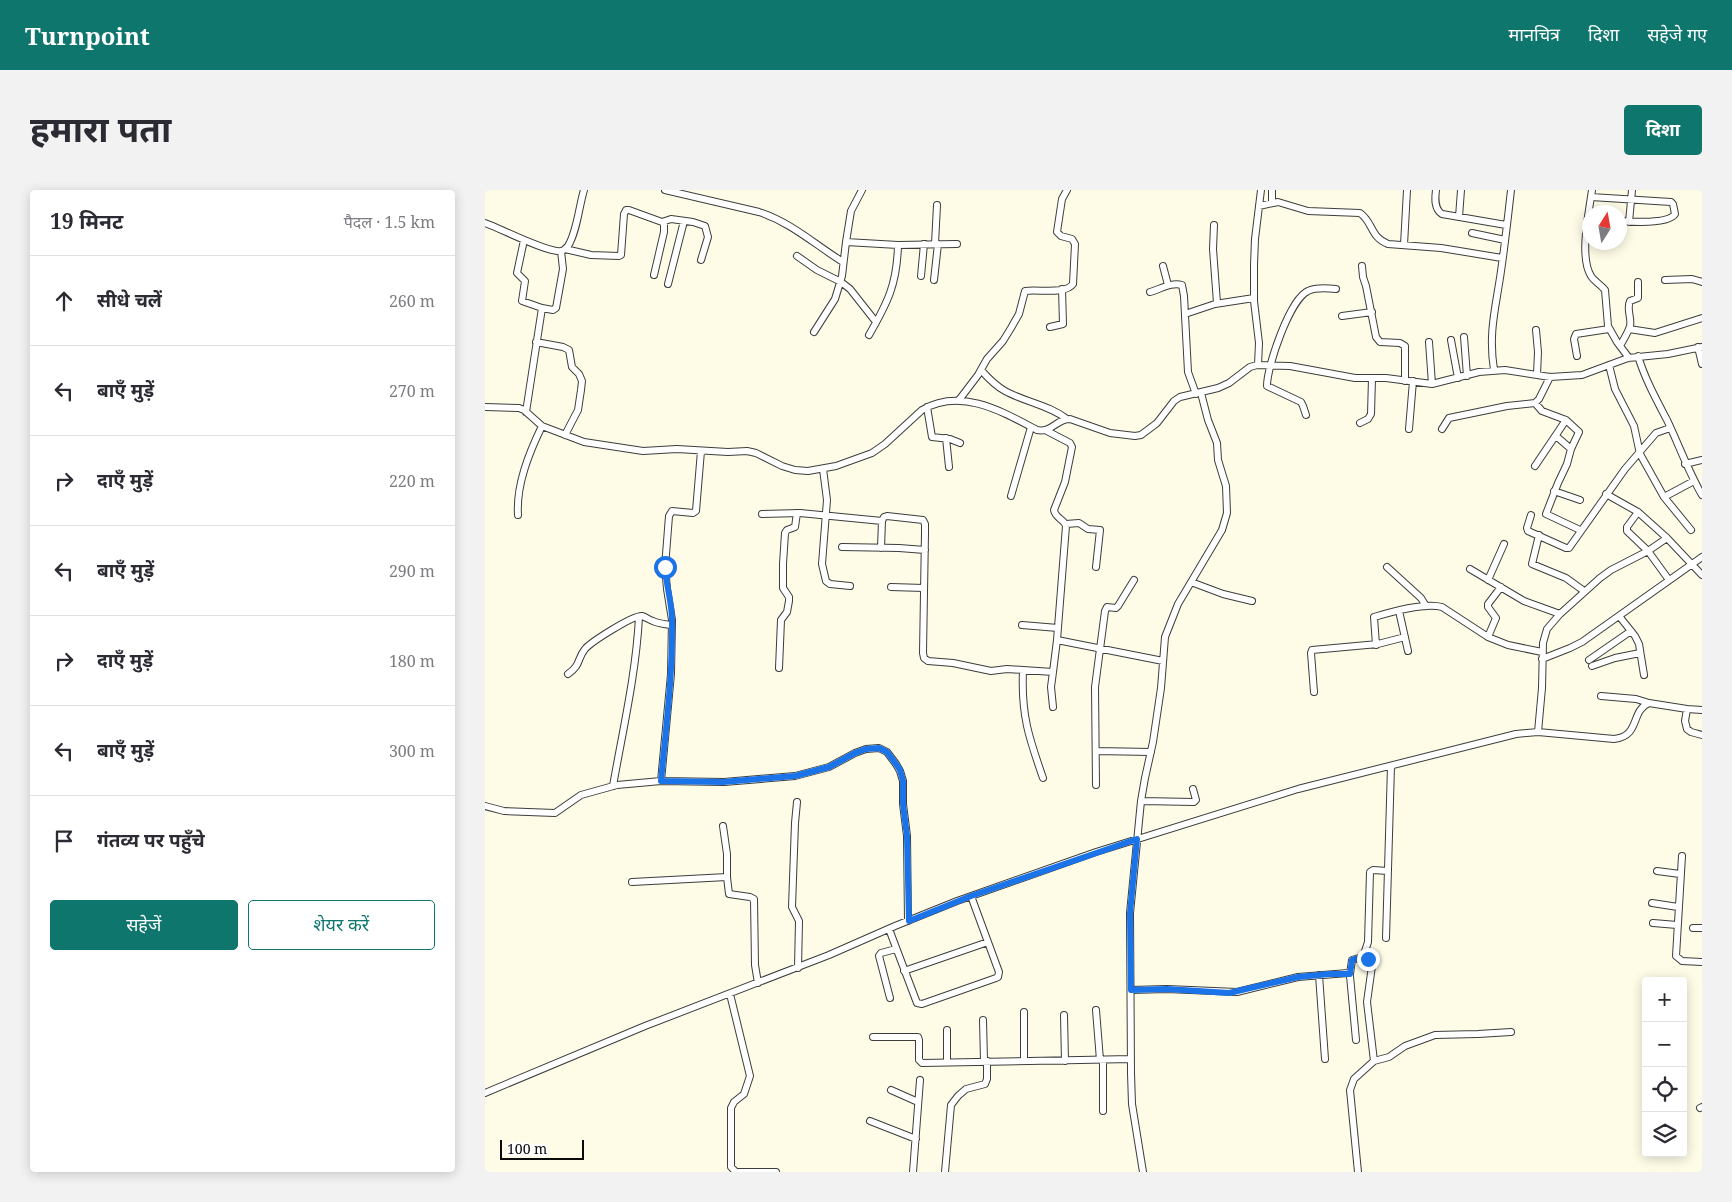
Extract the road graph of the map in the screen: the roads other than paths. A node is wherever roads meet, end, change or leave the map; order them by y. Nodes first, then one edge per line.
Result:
1 (665, 190) edge
2 (862, 190) edge
3 (1067, 190) edge
4 (1261, 190) edge
5 (1272, 190) edge
6 (1407, 190) edge
7 (1436, 190) edge
8 (1461, 190) edge
9 (1511, 190) edge
10 (1632, 190) edge
11 (583, 192) edge
12 (689, 192) edge
13 (1591, 193) edge
14 (1632, 200) junction
15 (1272, 203) junction
16 (937, 205) dead end
17 (1259, 206) junction
18 (1459, 217) junction
19 (684, 221) junction
20 (664, 222) junction
21 (1629, 222) joint
22 (485, 223) edge
23 (1214, 225) dead end
24 (1507, 225) junction
25 (1472, 234) dead end
26 (524, 240) junction
27 (1505, 240) junction
28 (846, 242) junction
29 (924, 244) junction
30 (936, 244) junction
31 (957, 244) dead end
32 (1404, 244) junction
33 (898, 245) junction
34 (563, 250) junction
35 (1586, 250) edge
36 (797, 256) dead end
37 (1503, 258) junction
38 (701, 260) dead end
39 (843, 262) junction
40 (1163, 266) dead end
41 (1362, 266) dead end
42 (654, 276) dead end
43 (921, 276) dead end
44 (934, 280) dead end
45 (1665, 280) dead end
46 (841, 282) junction
47 (1638, 282) dead end
48 (1702, 282) edge
49 (668, 284) dead end
50 (1168, 285) junction
51 (1336, 288) dead end
52 (1063, 289) junction
53 (1151, 292) dead end
54 (1254, 298) junction
55 (1217, 303) junction
56 (542, 308) junction
57 (1372, 312) junction
58 (1185, 314) junction
59 (1342, 316) dead end
60 (1702, 318) edge
61 (876, 322) junction
62 (1050, 327) dead end
63 (1609, 329) junction
64 (1629, 329) junction
65 (1536, 330) dead end
66 (814, 332) dead end
67 (869, 335) dead end
68 (1464, 337) dead end
69 (1451, 340) dead end
70 (536, 342) junction
71 (1429, 342) dead end
72 (1620, 346) junction
73 (1700, 347) edge
74 (1577, 356) dead end
75 (1638, 356) junction
76 (1629, 358) junction
77 (1609, 364) junction
78 (1702, 364) edge
79 (1258, 365) junction
80 (1270, 366) junction
81 (981, 370) junction
82 (1494, 370) junction
83 (1537, 374) junction
84 (1467, 376) junction
85 (1550, 377) junction
86 (1372, 378) junction
87 (1458, 378) junction
88 (1409, 381) junction
89 (1432, 384) junction
90 (1199, 394) junction
91 (959, 400) junction
92 (1535, 403) junction
93 (927, 407) junction
94 (485, 408) edge
95 (526, 412) junction
96 (1306, 416) dead end
97 (1067, 419) junction
98 (1565, 420) junction
99 (1361, 422) dead end
100 (542, 426) junction
101 (1031, 427) junction
102 (1670, 428) junction
103 (1409, 429) dead end
104 (1442, 429) dead end
105 (1047, 431) junction
106 (565, 435) junction
107 (1556, 436) junction
108 (946, 438) junction
109 (960, 443) dead end
110 (1571, 449) junction
111 (701, 451) junction
112 (1640, 454) junction
113 (1702, 460) edge
114 (1685, 464) junction
115 (1535, 466) dead end
116 (949, 467) dead end
117 (823, 469) junction
118 (1694, 481) junction
119 (1554, 491) junction
120 (1606, 494) junction
121 (1702, 495) edge
122 (1011, 496) dead end
123 (1664, 497) junction
124 (1580, 500) dead end
125 (1638, 512) junction
126 (797, 513) junction
127 (762, 514) dead end
128 (518, 515) dead end
129 (827, 515) junction
130 (1531, 515) dead end
131 (882, 521) junction
132 (1066, 524) junction
133 (1580, 530) junction
134 (1691, 530) dead end
135 (1539, 535) junction
136 (1667, 538) junction
137 (1504, 544) dead end
138 (842, 547) dead end
139 (881, 548) junction
140 (925, 550) junction
141 (1648, 551) junction
142 (1702, 557) edge
143 (1691, 565) junction
144 (1096, 567) dead end
145 (1387, 567) dead end
146 (1470, 569) dead end
147 (1702, 575) edge
148 (1135, 580) dead end
149 (1488, 580) junction
150 (1669, 580) junction
151 (1191, 582) junction
152 (850, 586) dead end
153 (891, 587) dead end
154 (1501, 587) junction
155 (924, 588) junction
156 (1584, 591) junction
157 (1252, 600) dead end
158 (1425, 606) junction
159 (1399, 611) junction
160 (1560, 614) junction
161 (639, 616) junction
162 (1619, 616) junction
163 (672, 622) junction
164 (1022, 625) dead end
165 (1057, 628) junction
166 (1631, 631) junction
167 (1405, 637) junction
168 (1488, 637) junction
169 (1057, 640) junction
170 (1376, 645) junction
171 (1099, 648) junction
172 (1407, 652) dead end
173 (1640, 653) junction
174 (1542, 656) junction
175 (1163, 660) junction
176 (779, 668) dead end
177 (1023, 671) junction
178 (1053, 672) junction
179 (568, 674) dead end
180 (1644, 675) dead end
181 (1314, 692) dead end
182 (1601, 696) dead end
183 (1649, 703) junction
184 (1053, 707) dead end
185 (1687, 710) junction
186 (1702, 710) edge
187 (1537, 732) junction
188 (1702, 735) edge
189 (1096, 751) junction
190 (1151, 752) junction
191 (1391, 766) junction
192 (1043, 778) dead end
193 (661, 781) junction
194 (1096, 785) dead end
195 (613, 786) junction
196 (1193, 789) dead end
197 (1141, 801) junction
198 (797, 802) dead end
199 (485, 806) edge
200 (723, 826) dead end
201 (1137, 839) junction
202 (1682, 856) dead end
203 (1388, 871) junction
204 (1657, 871) dead end
205 (1680, 874) junction
206 (727, 877) junction
207 (632, 882) dead end
208 (971, 896) junction
209 (1653, 903) dead end
210 (1678, 907) junction
211 (909, 921) junction
212 (1653, 923) dead end
213 (1677, 926) junction
214 (1693, 928) dead end
215 (1702, 928) edge
216 (889, 929) junction
217 (1386, 938) dead end
218 (988, 942) junction
219 (896, 949) junction
220 (1363, 957) junction
221 (1702, 962) edge
222 (798, 968) junction
223 (904, 971) junction
224 (1350, 974) junction
225 (1319, 975) junction
226 (758, 983) junction
227 (1131, 990) junction
228 (731, 994) junction
229 (890, 998) dead end
230 (1096, 1010) dead end
231 (1024, 1012) dead end
232 (1064, 1015) dead end
233 (983, 1020) dead end
234 (947, 1030) dead end
235 (1511, 1032) dead end
236 (873, 1037) dead end
237 (1355, 1040) dead end
238 (1131, 1059) junction
239 (1325, 1059) dead end
240 (1101, 1060) junction
241 (985, 1061) junction
242 (1024, 1061) junction
243 (1065, 1061) junction
244 (1374, 1061) junction
245 (947, 1062) junction
246 (920, 1080) dead end
247 (891, 1090) dead end
248 (485, 1093) edge
249 (919, 1102) junction
250 (1103, 1111) dead end
251 (870, 1121) dead end
252 (915, 1139) junction
253 (776, 1172) edge
254 (913, 1172) edge
255 (945, 1172) edge
256 (1143, 1172) edge
257 (1358, 1172) edge

1 - 12 street
2 - 28 street
3 - 52 street
4 - 17 street
5 - 15 street
6 - 32 street
7 - 18 street
8 - 18 street
9 - 24 street
10 - 14 street
11 - 34 street
12 - 39 street
13 - 14 street
14 - 21 street
14 - 21 street
15 - 17 street
15 - 32 street
16 - 30 street
17 - 54 street
18 - 24 street
19 - 20 street
19 - 38 street
19 - 49 street
20 - 34 street
20 - 42 street
22 - 26 street
23 - 55 street
24 - 27 street
25 - 27 street
26 - 34 street
26 - 56 street
27 - 37 street
28 - 33 street
28 - 39 street
29 - 30 street
29 - 33 street
29 - 43 street
30 - 31 street
30 - 44 street
32 - 37 street
33 - 61 street
34 - 56 street
35 - 63 street
36 - 46 street
37 - 82 street
39 - 46 street
40 - 50 street
41 - 57 street
45 - 48 street
46 - 61 street
46 - 66 street
47 - 64 street
50 - 53 street
50 - 58 street
51 - 80 street
52 - 62 street
52 - 81 street
54 - 55 street
54 - 79 street
55 - 58 street
56 - 70 street
57 - 59 street
57 - 88 street
58 - 90 street
60 - 64 street
61 - 67 street
63 - 72 street
63 - 74 street
64 - 72 street
65 - 83 street
68 - 84 street
69 - 87 street
70 - 95 street
70 - 106 street
71 - 89 street
72 - 76 street
73 - 75 street
73 - 78 street
75 - 76 street
75 - 102 street
76 - 77 street
77 - 85 street
77 - 112 street
79 - 80 street
79 - 90 street
80 - 86 street
80 - 96 street
81 - 91 street
81 - 97 street
82 - 83 street
82 - 84 street
83 - 85 street
84 - 87 street
85 - 92 street
86 - 88 street
86 - 99 street
87 - 89 street
88 - 89 street
88 - 103 street
90 - 97 street
90 - 151 street
91 - 93 street
91 - 101 street
92 - 98 street
92 - 104 street
93 - 108 street
93 - 117 street
94 - 95 street
95 - 100 street
97 - 105 street
98 - 107 street
98 - 110 street
100 - 106 street
100 - 128 street
101 - 105 street
101 - 122 street
102 - 112 street
102 - 114 street
105 - 132 street
106 - 111 street
107 - 110 street
107 - 115 street
108 - 109 street
108 - 116 street
110 - 119 street
111 - 117 street
111 - 163 street
112 - 120 street
112 - 123 street
113 - 114 street
114 - 118 street
117 - 129 street
118 - 121 street
118 - 123 street
119 - 124 street
119 - 133 street
120 - 125 street
120 - 133 street
123 - 134 street
125 - 136 street
125 - 141 street
126 - 127 street
126 - 129 street
126 - 176 street
129 - 131 street
129 - 152 street
130 - 135 street
131 - 139 street
131 - 140 street
132 - 144 street
132 - 165 street
133 - 135 street
135 - 156 street
136 - 141 street
136 - 143 street
137 - 149 street
138 - 139 street
139 - 140 street
140 - 155 street
141 - 150 street
141 - 156 street
142 - 143 street
143 - 147 street
143 - 150 street
145 - 158 street
146 - 149 street
148 - 171 street
149 - 154 street
150 - 162 street
151 - 157 street
151 - 175 street
153 - 155 street
154 - 160 street
154 - 168 street
155 - 177 street
156 - 160 street
158 - 159 street
158 - 168 street
159 - 167 street
159 - 170 street
160 - 174 street
161 - 163 street
161 - 179 street
161 - 195 street
162 - 166 street
162 - 174 street
163 - 193 street
164 - 165 street
165 - 169 street
166 - 173 street
166 - 173 street
167 - 170 street
167 - 172 street
168 - 174 street
169 - 171 street
169 - 178 street
170 - 181 street
171 - 175 street
171 - 189 street
173 - 180 street
174 - 187 street
175 - 190 street
177 - 178 street
177 - 192 street
178 - 184 street
182 - 183 street
183 - 185 street
183 - 187 street
185 - 186 street
185 - 188 street
187 - 191 street
189 - 190 street
189 - 194 street
190 - 197 street
191 - 201 street
191 - 203 street
193 - 195 street
193 - 211 street
195 - 199 street
196 - 197 street
197 - 201 street
198 - 222 street
200 - 206 street
201 - 208 street
201 - 227 street
202 - 205 street
203 - 217 street
203 - 220 street
204 - 205 street
205 - 210 street
206 - 207 street
206 - 226 street
208 - 211 street
208 - 218 street
209 - 210 street
210 - 213 street
211 - 216 street
212 - 213 street
213 - 221 street
214 - 215 street
216 - 219 street
216 - 222 street
218 - 223 street
218 - 223 street
219 - 223 street
219 - 229 street
220 - 224 street
220 - 244 street
222 - 226 street
224 - 225 street
224 - 237 street
225 - 227 street
225 - 239 street
226 - 228 street
227 - 238 street
228 - 248 street
228 - 253 street
230 - 240 street
231 - 242 street
232 - 243 street
233 - 241 street
234 - 245 street
235 - 244 street
236 - 245 street
238 - 240 street
238 - 256 street
240 - 243 street
240 - 250 street
241 - 242 street
241 - 245 street
241 - 255 street
242 - 243 street
244 - 257 street
246 - 249 street
247 - 249 street
249 - 252 street
251 - 252 street
252 - 254 street

